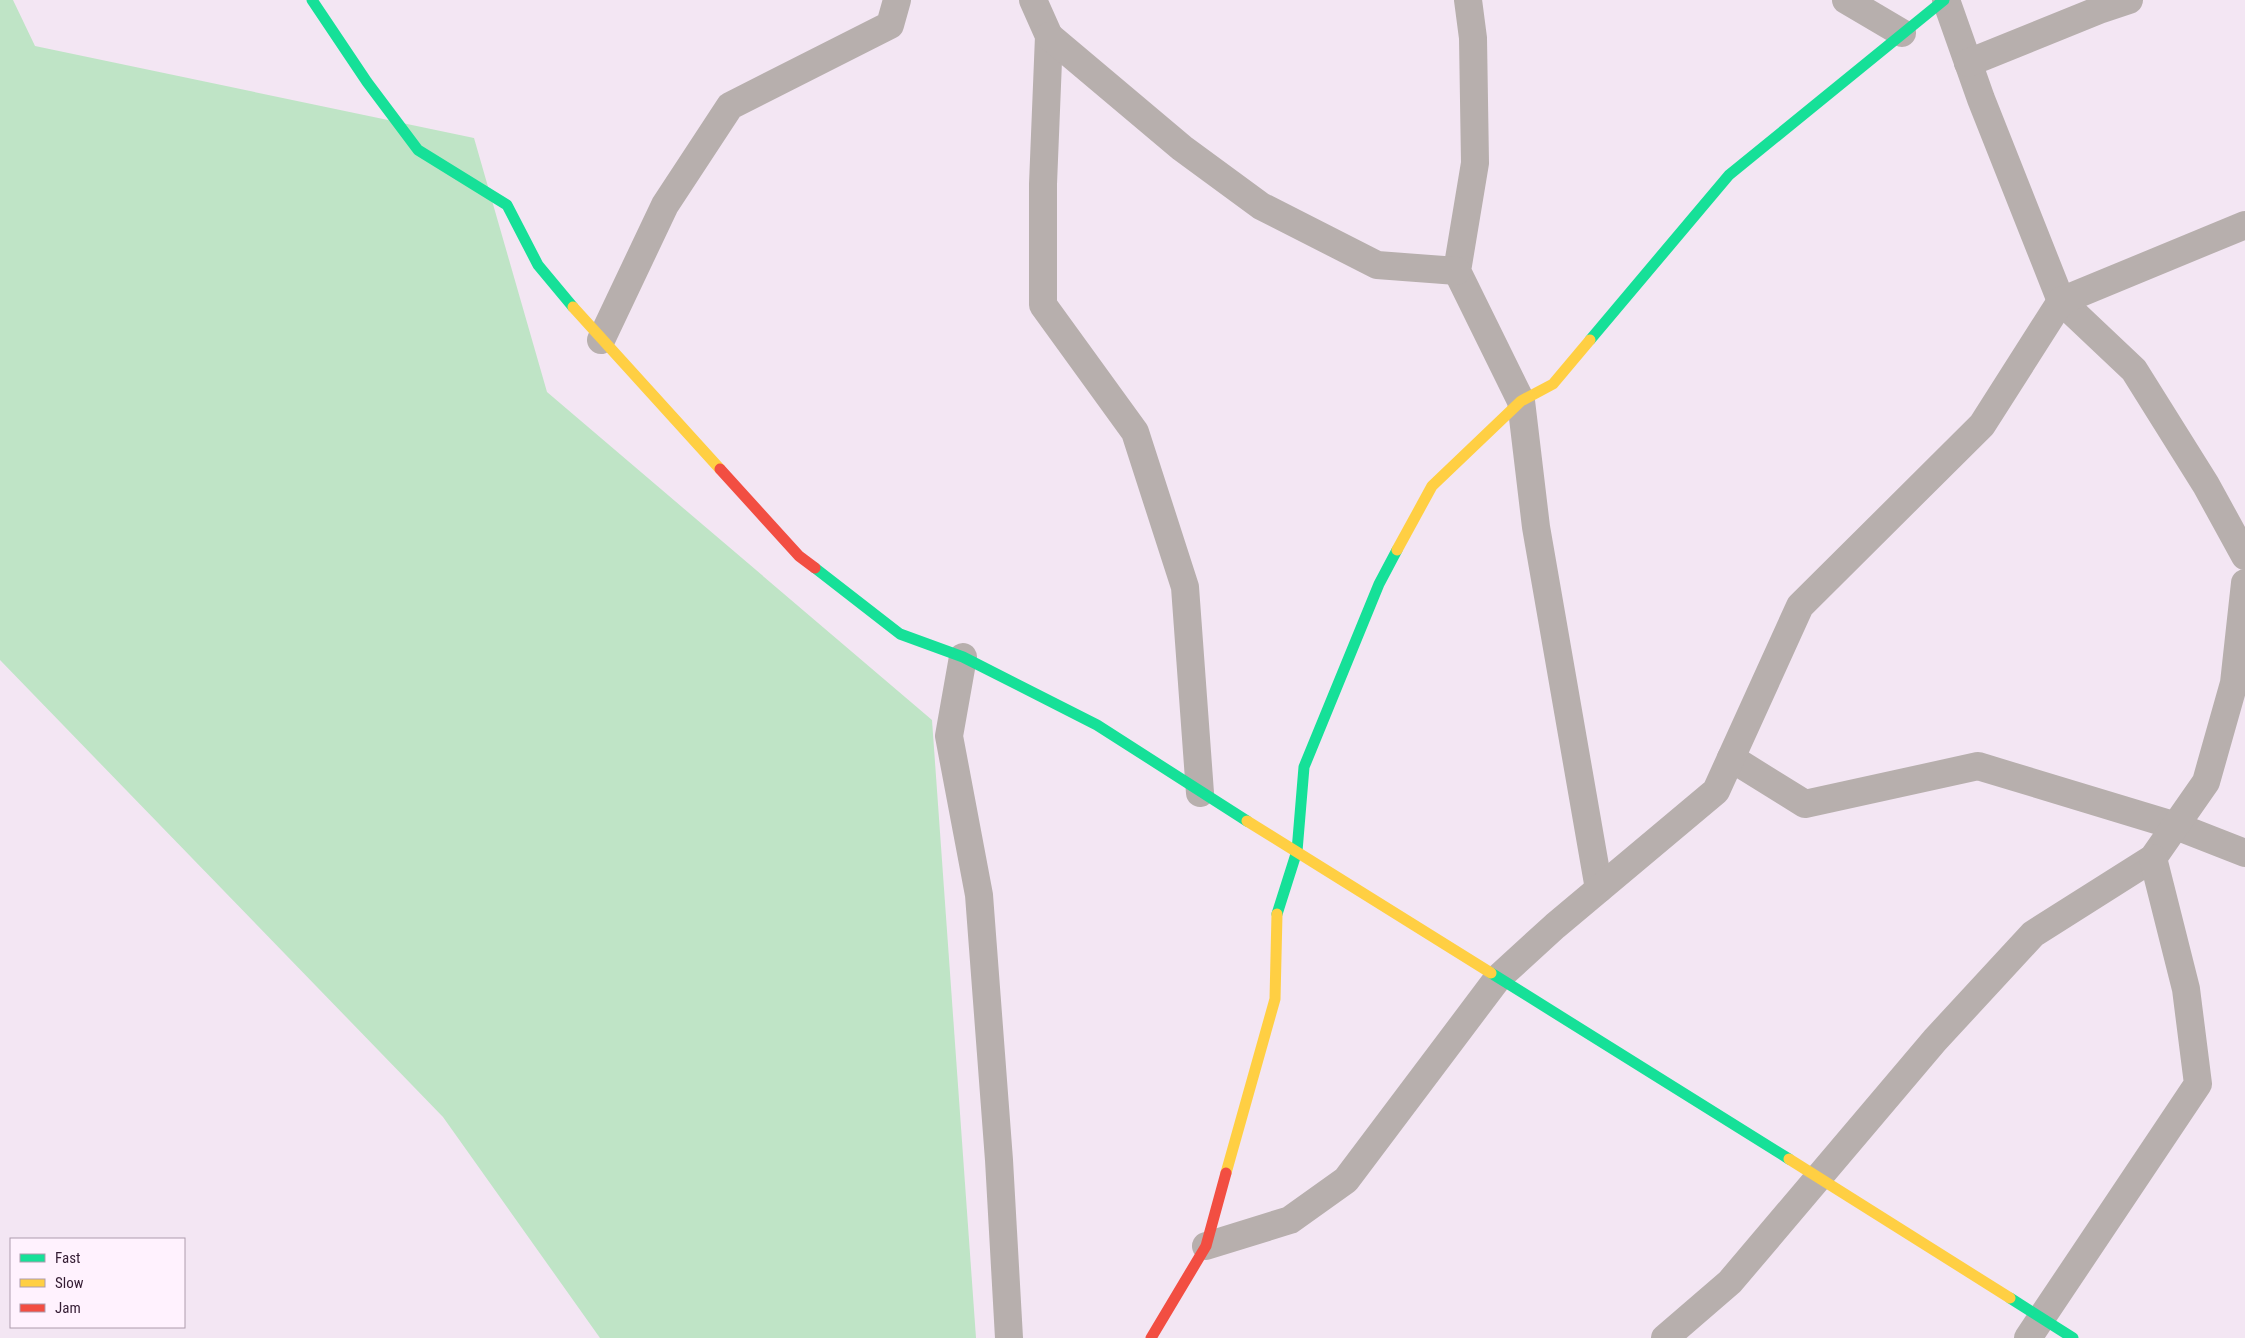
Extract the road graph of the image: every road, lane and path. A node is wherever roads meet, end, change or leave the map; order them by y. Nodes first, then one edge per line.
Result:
1 (312, 0) edge
2 (897, 0) edge
3 (1033, 0) edge
4 (1469, 0) edge
5 (1846, 0) edge
6 (1945, 0) edge
7 (2129, 0) edge
8 (1902, 33) junction
9 (1049, 36) junction
10 (1968, 63) junction
11 (2245, 225) edge
12 (1457, 271) junction
13 (2061, 301) junction
14 (602, 340) junction
15 (1521, 401) junction
16 (2245, 556) edge
17 (2245, 582) edge
18 (963, 657) junction
19 (1731, 758) junction
20 (1200, 793) junction
21 (2176, 826) junction
22 (1297, 851) junction
23 (2245, 852) edge
24 (2154, 858) junction
25 (1599, 889) junction
26 (1498, 978) junction
27 (1817, 1178) junction
28 (1206, 1246) junction
29 (2035, 1328) edge
30 (1008, 1338) edge
31 (1151, 1338) edge
32 (1665, 1338) edge
33 (2073, 1338) edge

1 - 14 street
2 - 14 street
3 - 9 street
4 - 12 street
5 - 8 street
6 - 8 street
6 - 10 street
7 - 10 street
8 - 15 street
9 - 12 street
9 - 20 street
10 - 13 street
11 - 13 street
12 - 15 street
13 - 16 street
13 - 19 street
14 - 18 street
15 - 22 street
15 - 25 street
17 - 21 street
18 - 20 street
18 - 30 street
19 - 21 street
19 - 25 street
20 - 22 street
21 - 23 street
21 - 24 street
22 - 26 street
22 - 28 street
24 - 27 street
24 - 29 street
25 - 26 street
26 - 27 street
26 - 28 street
27 - 29 street
27 - 32 street
28 - 31 street
29 - 33 street

